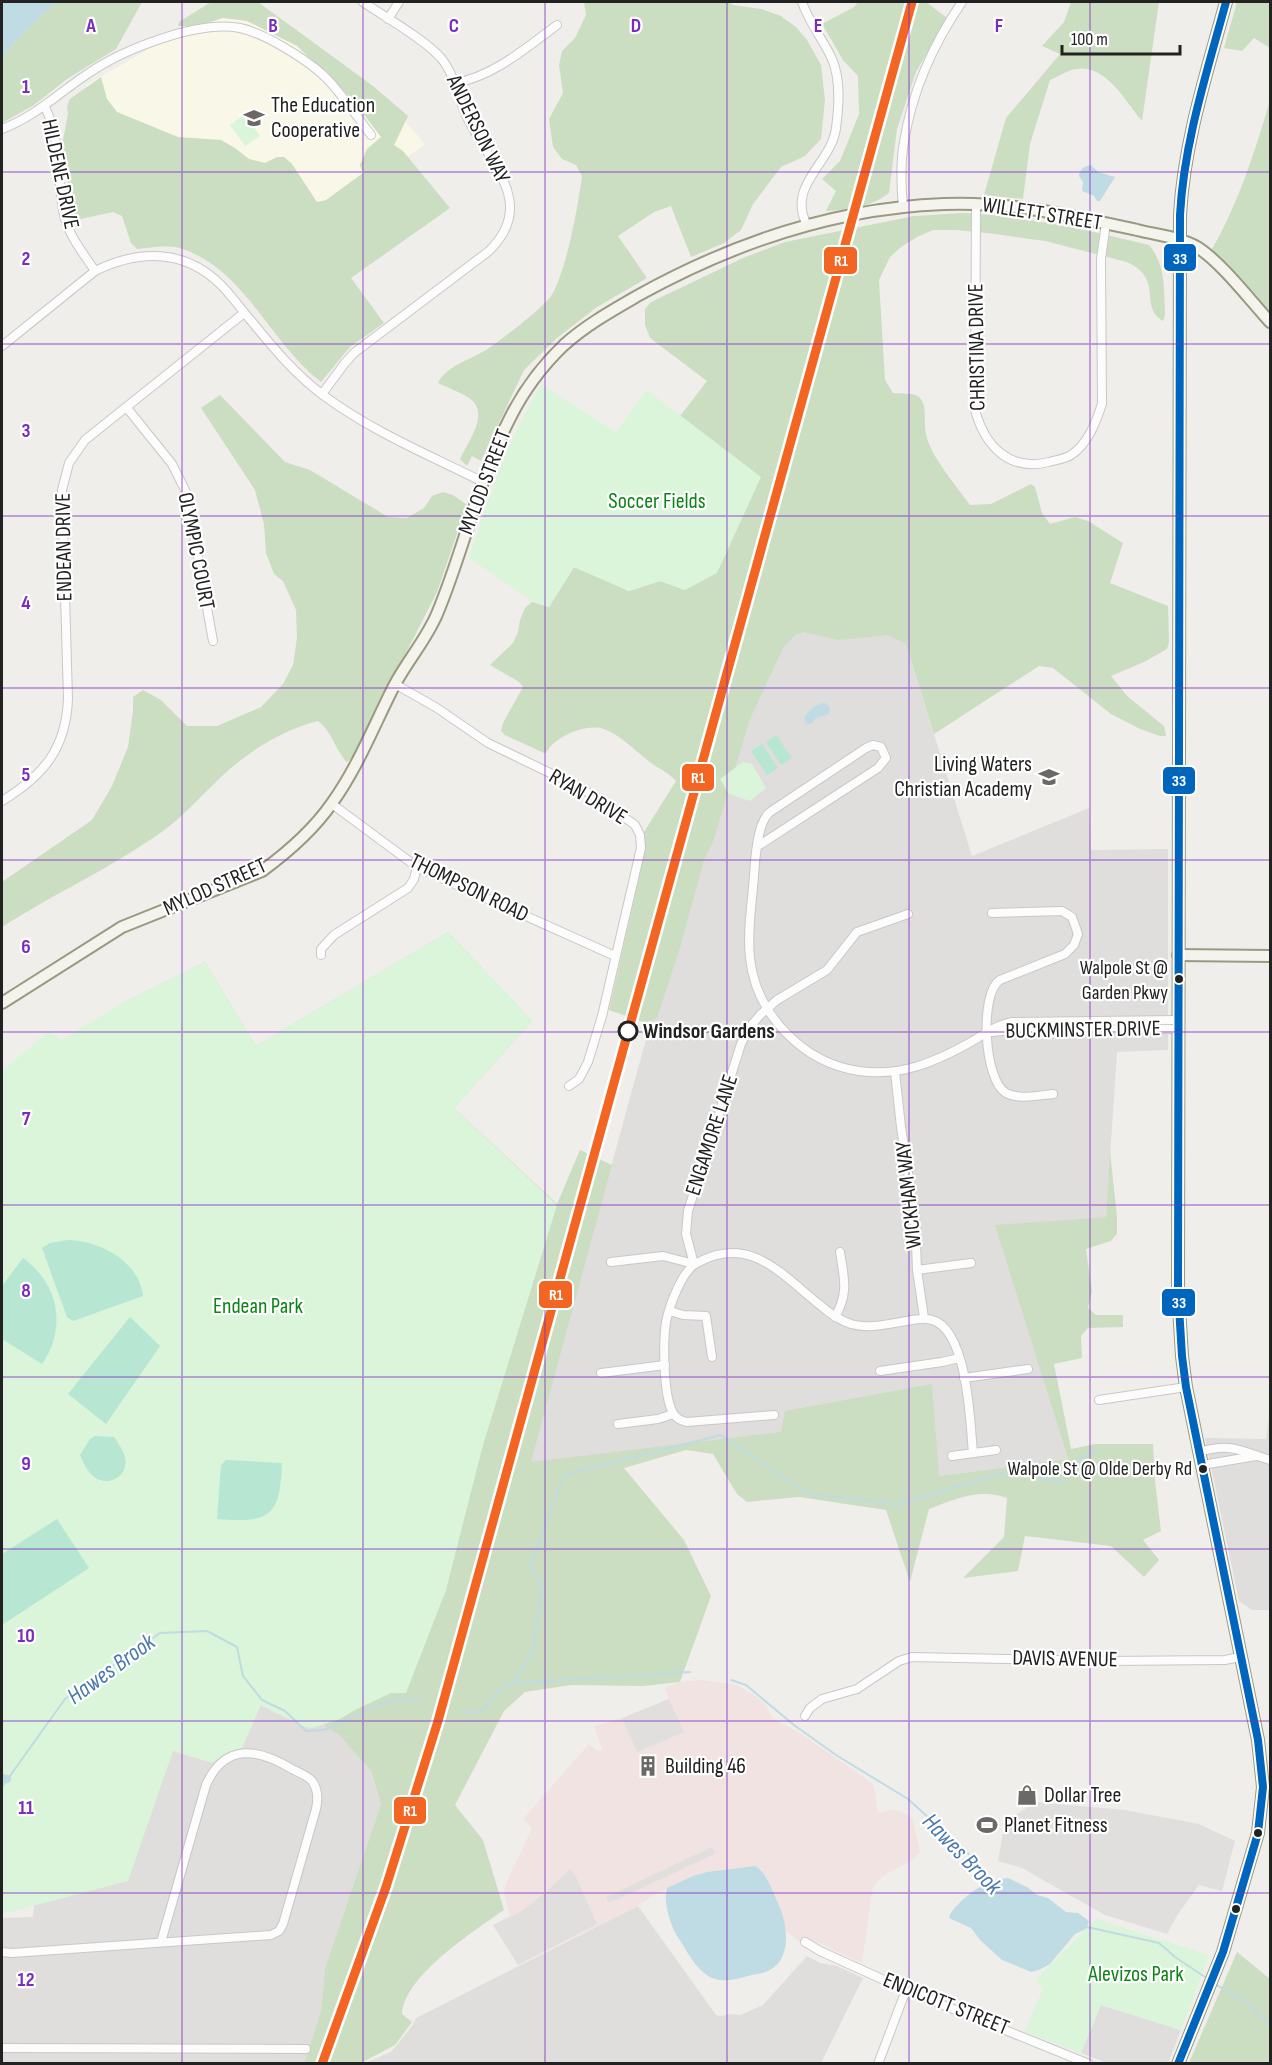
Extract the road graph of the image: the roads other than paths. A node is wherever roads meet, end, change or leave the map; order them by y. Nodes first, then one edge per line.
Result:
1 (363, 2) edge
2 (399, 2) edge
3 (802, 2) edge
4 (962, 2) edge
5 (1226, 2) edge
6 (388, 19) junction
7 (557, 25) dead end
8 (455, 83) junction
9 (45, 106) junction
10 (2, 129) edge
11 (371, 135) dead end
12 (976, 204) junction
13 (903, 207) junction
14 (1106, 223) junction
15 (807, 225) junction
16 (1180, 240) junction
17 (95, 271) junction
18 (244, 313) junction
19 (1270, 322) edge
20 (2, 346) edge
21 (322, 394) junction
22 (127, 408) junction
23 (483, 482) junction
24 (213, 640) dead end
25 (395, 684) junction
26 (2, 801) edge
27 (332, 804) junction
28 (758, 846) junction
29 (417, 867) junction
30 (992, 913) dead end
31 (908, 914) dead end
32 (321, 955) dead end
33 (1178, 955) junction
34 (615, 956) junction
35 (1270, 956) edge
36 (2, 1003) edge
37 (768, 1008) junction
38 (1178, 1024) junction
39 (987, 1032) junction
40 (895, 1072) junction
41 (569, 1086) dead end
42 (1053, 1094) dead end
43 (840, 1252) dead end
44 (611, 1262) dead end
45 (971, 1263) dead end
46 (694, 1264) junction
47 (917, 1270) junction
48 (670, 1311) junction
49 (835, 1317) junction
50 (924, 1318) junction
51 (712, 1357) dead end
52 (959, 1358) junction
53 (664, 1365) junction
54 (1028, 1369) dead end
55 (880, 1371) dead end
56 (601, 1373) dead end
57 (964, 1378) junction
58 (1186, 1387) junction
59 (1099, 1400) dead end
60 (673, 1414) junction
61 (774, 1415) dead end
62 (618, 1424) dead end
63 (996, 1450) dead end
64 (1199, 1452) junction
65 (973, 1453) junction
66 (952, 1456) dead end
67 (1258, 1456) junction
68 (1270, 1460) edge
69 (1202, 1465) junction
70 (1240, 1657) junction
71 (805, 1716) dead end
72 (1266, 1818) edge
73 (161, 1942) junction
74 (804, 1942) dead end
75 (2, 1952) edge
76 (906, 1990) junction
77 (2, 2048) edge
78 (306, 2049) dead end
79 (878, 2064) edge
80 (1089, 2064) edge
81 (1178, 2064) edge

1 - 6 street, ANDERSON WAY
2 - 6 street
3 - 15 street
4 - 13 street
5 - 16 main road
6 - 8 street, ANDERSON WAY
7 - 8 street
8 - 21 street, ANDERSON WAY
9 - 10 street
9 - 11 street
9 - 17 street, HILDENE DRIVE
12 - 13 main road, WILLETT STREET
12 - 14 main road, WILLETT STREET
12 - 14 street, CHRISTINA DRIVE
13 - 15 main road, MYLOD STREET
14 - 16 main road, WILLETT STREET
15 - 23 main road, MYLOD STREET
16 - 19 main road, WILLETT STREET
16 - 33 main road
17 - 18 street
17 - 20 street
18 - 21 street
18 - 22 street, ENDEAN DRIVE
21 - 23 street
22 - 24 street, OLYMPIC COURT
22 - 26 street, ENDEAN DRIVE
23 - 25 main road, MYLOD STREET
25 - 27 main road, MYLOD STREET
25 - 34 street, RYAN DRIVE
27 - 29 street, THOMPSON ROAD
27 - 36 main road, MYLOD STREET
28 - 28 street, BUCKMINSTER DRIVE
28 - 37 street, BUCKMINSTER DRIVE
29 - 32 street
29 - 34 street, THOMPSON ROAD
30 - 39 street
31 - 37 street, ENGAMORE LANE
33 - 35 main road
33 - 38 main road
34 - 41 street, RYAN DRIVE
37 - 40 street, BUCKMINSTER DRIVE
37 - 46 street, ENGAMORE LANE
38 - 39 street, BUCKMINSTER DRIVE
38 - 58 main road
39 - 40 street, BUCKMINSTER DRIVE
39 - 42 street
40 - 47 street, WICKHAM WAY
43 - 49 street
44 - 46 street
45 - 47 street
46 - 48 street
46 - 49 street
47 - 50 street, WICKHAM WAY
48 - 51 street
48 - 53 street
49 - 50 street
50 - 52 street
52 - 55 street
52 - 57 street
53 - 56 street
53 - 60 street
54 - 57 street
57 - 65 street
58 - 59 street
58 - 64 main road
60 - 61 street
60 - 62 street
63 - 65 street
64 - 67 street
64 - 69 main road
65 - 66 street
67 - 68 street
67 - 69 street
69 - 70 main road
70 - 71 street, DAVIS AVENUE
70 - 72 main road
72 - 81 main road
73 - 73 street
73 - 75 street
74 - 76 street, ENDICOTT STREET
76 - 79 street
76 - 80 street, ENDICOTT STREET
77 - 78 street

